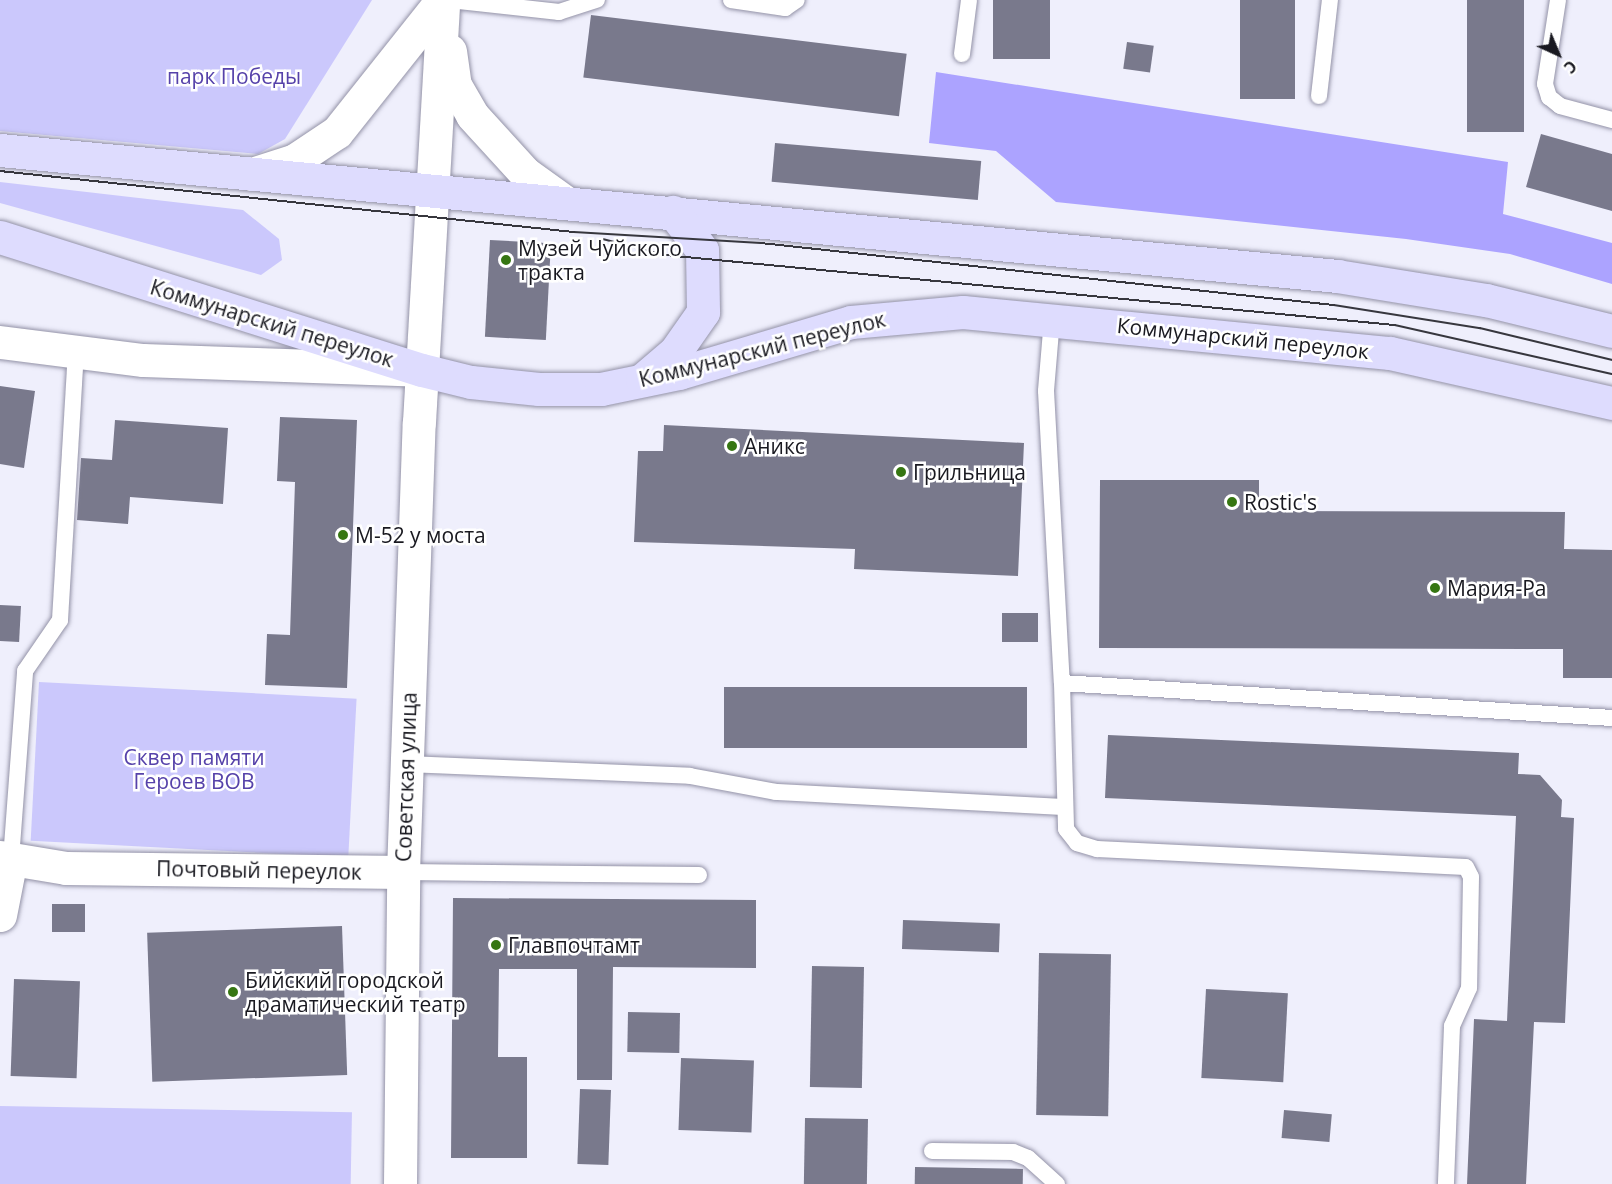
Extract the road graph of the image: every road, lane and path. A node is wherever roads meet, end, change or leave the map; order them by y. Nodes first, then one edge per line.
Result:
1 (443, 0) edge
2 (450, 0) edge
3 (597, 0) edge
4 (731, 0) edge
5 (797, 0) edge
6 (969, 0) edge
7 (1330, 0) edge
8 (1558, 0) edge
9 (962, 54) dead end
10 (1319, 96) dead end
11 (1612, 120) edge
12 (0, 150) edge
13 (246, 175) junction
14 (432, 189) junction
15 (565, 202) junction
16 (673, 212) junction
17 (0, 237) edge
18 (1052, 319) junction
19 (1612, 331) edge
20 (0, 342) edge
21 (76, 353) junction
22 (422, 369) junction
23 (640, 381) junction
24 (1612, 403) edge
25 (1062, 683) junction
26 (1612, 718) edge
27 (407, 764) junction
28 (1065, 807) junction
29 (5, 858) edge
30 (403, 872) junction
31 (699, 875) dead end
32 (0, 915) edge
33 (932, 1151) dead end
34 (400, 1184) edge
35 (1058, 1184) edge
36 (1446, 1184) edge

1 - 13 street
1 - 14 street, Советская улица
1 - 15 street
2 - 3 lane
4 - 5 lane
6 - 9 lane
7 - 10 lane
8 - 11 lane
12 - 13 main road
13 - 14 main road
14 - 15 main road
14 - 22 street, Советская улица
15 - 16 main road
16 - 19 main road
16 - 23 main road
17 - 22 main road, Коммунарский переулок
18 - 23 main road, Коммунарский переулок
18 - 24 main road, Коммунарский переулок
18 - 25 lane
20 - 21 street
21 - 22 street
21 - 29 lane
22 - 23 main road, Коммунарский переулок
22 - 27 street, Советская улица
25 - 26 lane
25 - 28 lane
27 - 28 lane
27 - 30 street, Советская улица
28 - 36 lane
29 - 30 street, Почтовый переулок
29 - 32 street
30 - 31 lane, Почтовый переулок
30 - 34 street, Советская улица
33 - 35 lane

